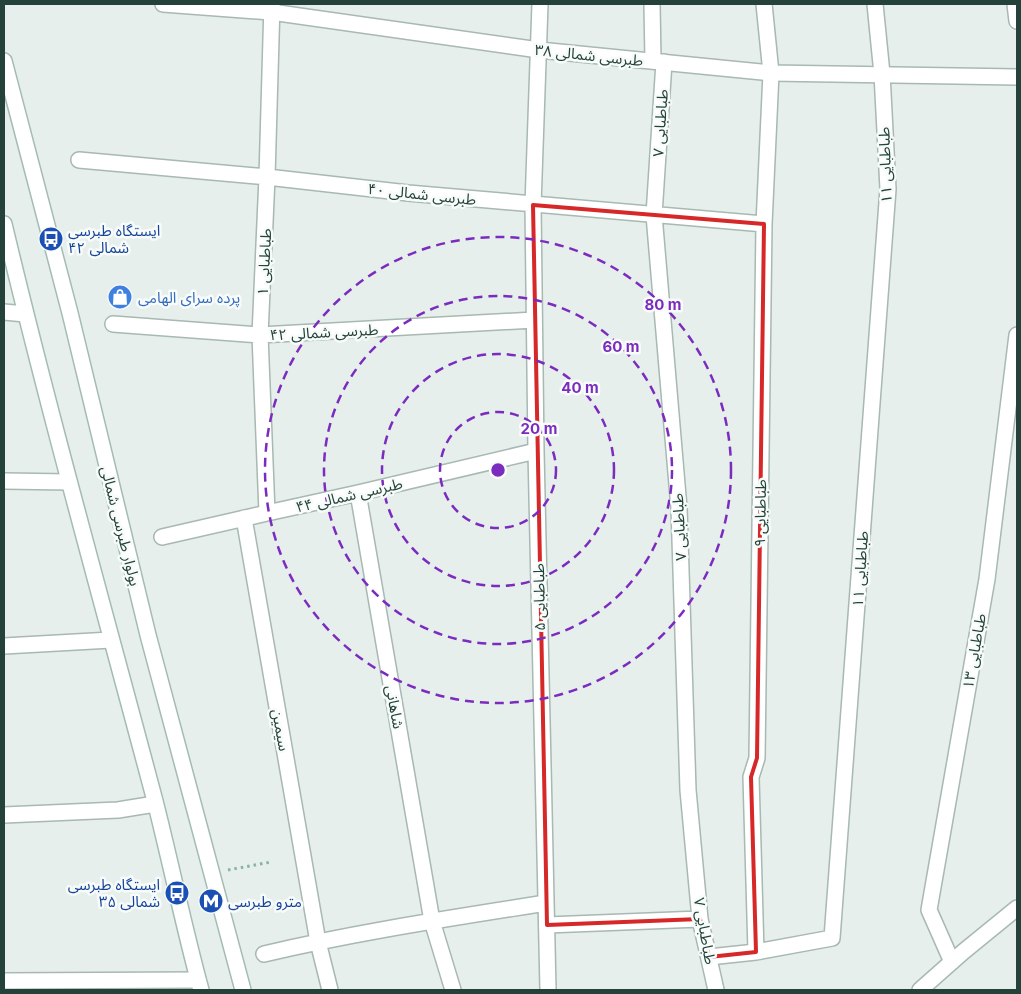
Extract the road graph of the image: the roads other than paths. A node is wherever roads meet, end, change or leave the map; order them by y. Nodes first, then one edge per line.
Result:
1 (163, 4) edge
2 (540, 4) edge
3 (652, 4) edge
4 (764, 4) edge
5 (875, 4) edge
6 (1015, 4) edge
7 (272, 8) edge
8 (1017, 21) edge
9 (540, 50) junction
10 (4, 61) edge
11 (658, 62) junction
12 (771, 73) junction
13 (882, 74) junction
14 (1017, 76) edge
15 (80, 160) dead end
16 (267, 177) junction
17 (533, 205) junction
18 (654, 214) junction
19 (4, 224) edge
20 (764, 224) junction
21 (4, 312) edge
22 (25, 314) junction
23 (534, 320) junction
24 (114, 324) dead end
25 (1017, 334) edge
26 (260, 335) junction
27 (536, 451) junction
28 (4, 481) edge
29 (69, 482) junction
30 (358, 493) junction
31 (267, 513) junction
32 (244, 518) junction
33 (162, 537) dead end
34 (111, 640) junction
35 (4, 646) edge
36 (156, 804) junction
37 (4, 815) edge
38 (546, 903) junction
39 (1017, 908) edge
40 (700, 919) junction
41 (432, 921) junction
42 (547, 925) junction
43 (318, 942) junction
44 (756, 952) junction
45 (264, 954) dead end
46 (709, 957) junction
47 (952, 962) junction
48 (4, 981) edge
49 (199, 985) edge
50 (242, 990) edge
51 (330, 990) edge
52 (453, 990) edge
53 (548, 990) edge
54 (716, 990) edge
55 (920, 990) edge

1 - 7 street, طبرسی شمالی ۳۸
2 - 9 street, طباطبایی ۵
3 - 11 street, طباطبایی ۷
4 - 12 street, طباطبایی ۹
5 - 13 street
6 - 8 street
7 - 9 street, طبرسی شمالی ۳۸
7 - 16 street, طباطبایی ۱
9 - 11 street, طبرسی شمالی ۳۸
9 - 17 street, طباطبایی ۵
10 - 50 street, بولوار طبرسی شمالی
11 - 12 street, طبرسی شمالی ۳۸
11 - 18 street, طباطبایی ۷
12 - 13 street, طبرسی شمالی ۳۸
12 - 20 street, طباطبایی ۹
13 - 14 street, طبرسی شمالی ۳۸
13 - 44 street, طباطبایی ۱۱
15 - 16 street, طبرسی شمالی ۴۰
16 - 17 street, طبرسی شمالی ۴۰
16 - 26 street, طباطبایی ۱
17 - 18 street, طبرسی شمالی ۴۰
17 - 23 street, طباطبایی ۵
18 - 20 street, طبرسی شمالی ۴۰
18 - 40 street, طباطبایی ۷
19 - 22 street
20 - 44 street, طباطبایی ۹
21 - 22 street
22 - 29 street
23 - 26 street, طبرسی شمالی ۴۲
23 - 27 street, طباطبایی ۵
24 - 26 street, طبرسی شمالی ۴۲
25 - 47 street, طباطبایی ۱۳
26 - 31 street, طباطبایی ۱
27 - 30 street, طبرسی شمالی ۴۴
27 - 38 street, طباطبایی ۵
28 - 29 street
29 - 34 street
30 - 31 street, طبرسی شمالی ۴۴
30 - 41 street, شاهانی
31 - 32 street, طبرسی شمالی ۴۴
32 - 33 street, طبرسی شمالی ۴۴
32 - 43 street, سیمین
34 - 35 street
34 - 36 street
36 - 37 street
36 - 49 street
38 - 41 street
38 - 42 street, طباطبایی ۵
39 - 47 street
40 - 42 street
40 - 46 street, طباطبایی ۷
41 - 43 street
41 - 52 street, شاهانی
42 - 53 street, طباطبایی ۵
43 - 45 street
43 - 51 street, سیمین
44 - 46 street, طباطبایی ۱۱
46 - 54 street, طباطبایی ۷
47 - 55 street
48 - 49 street

